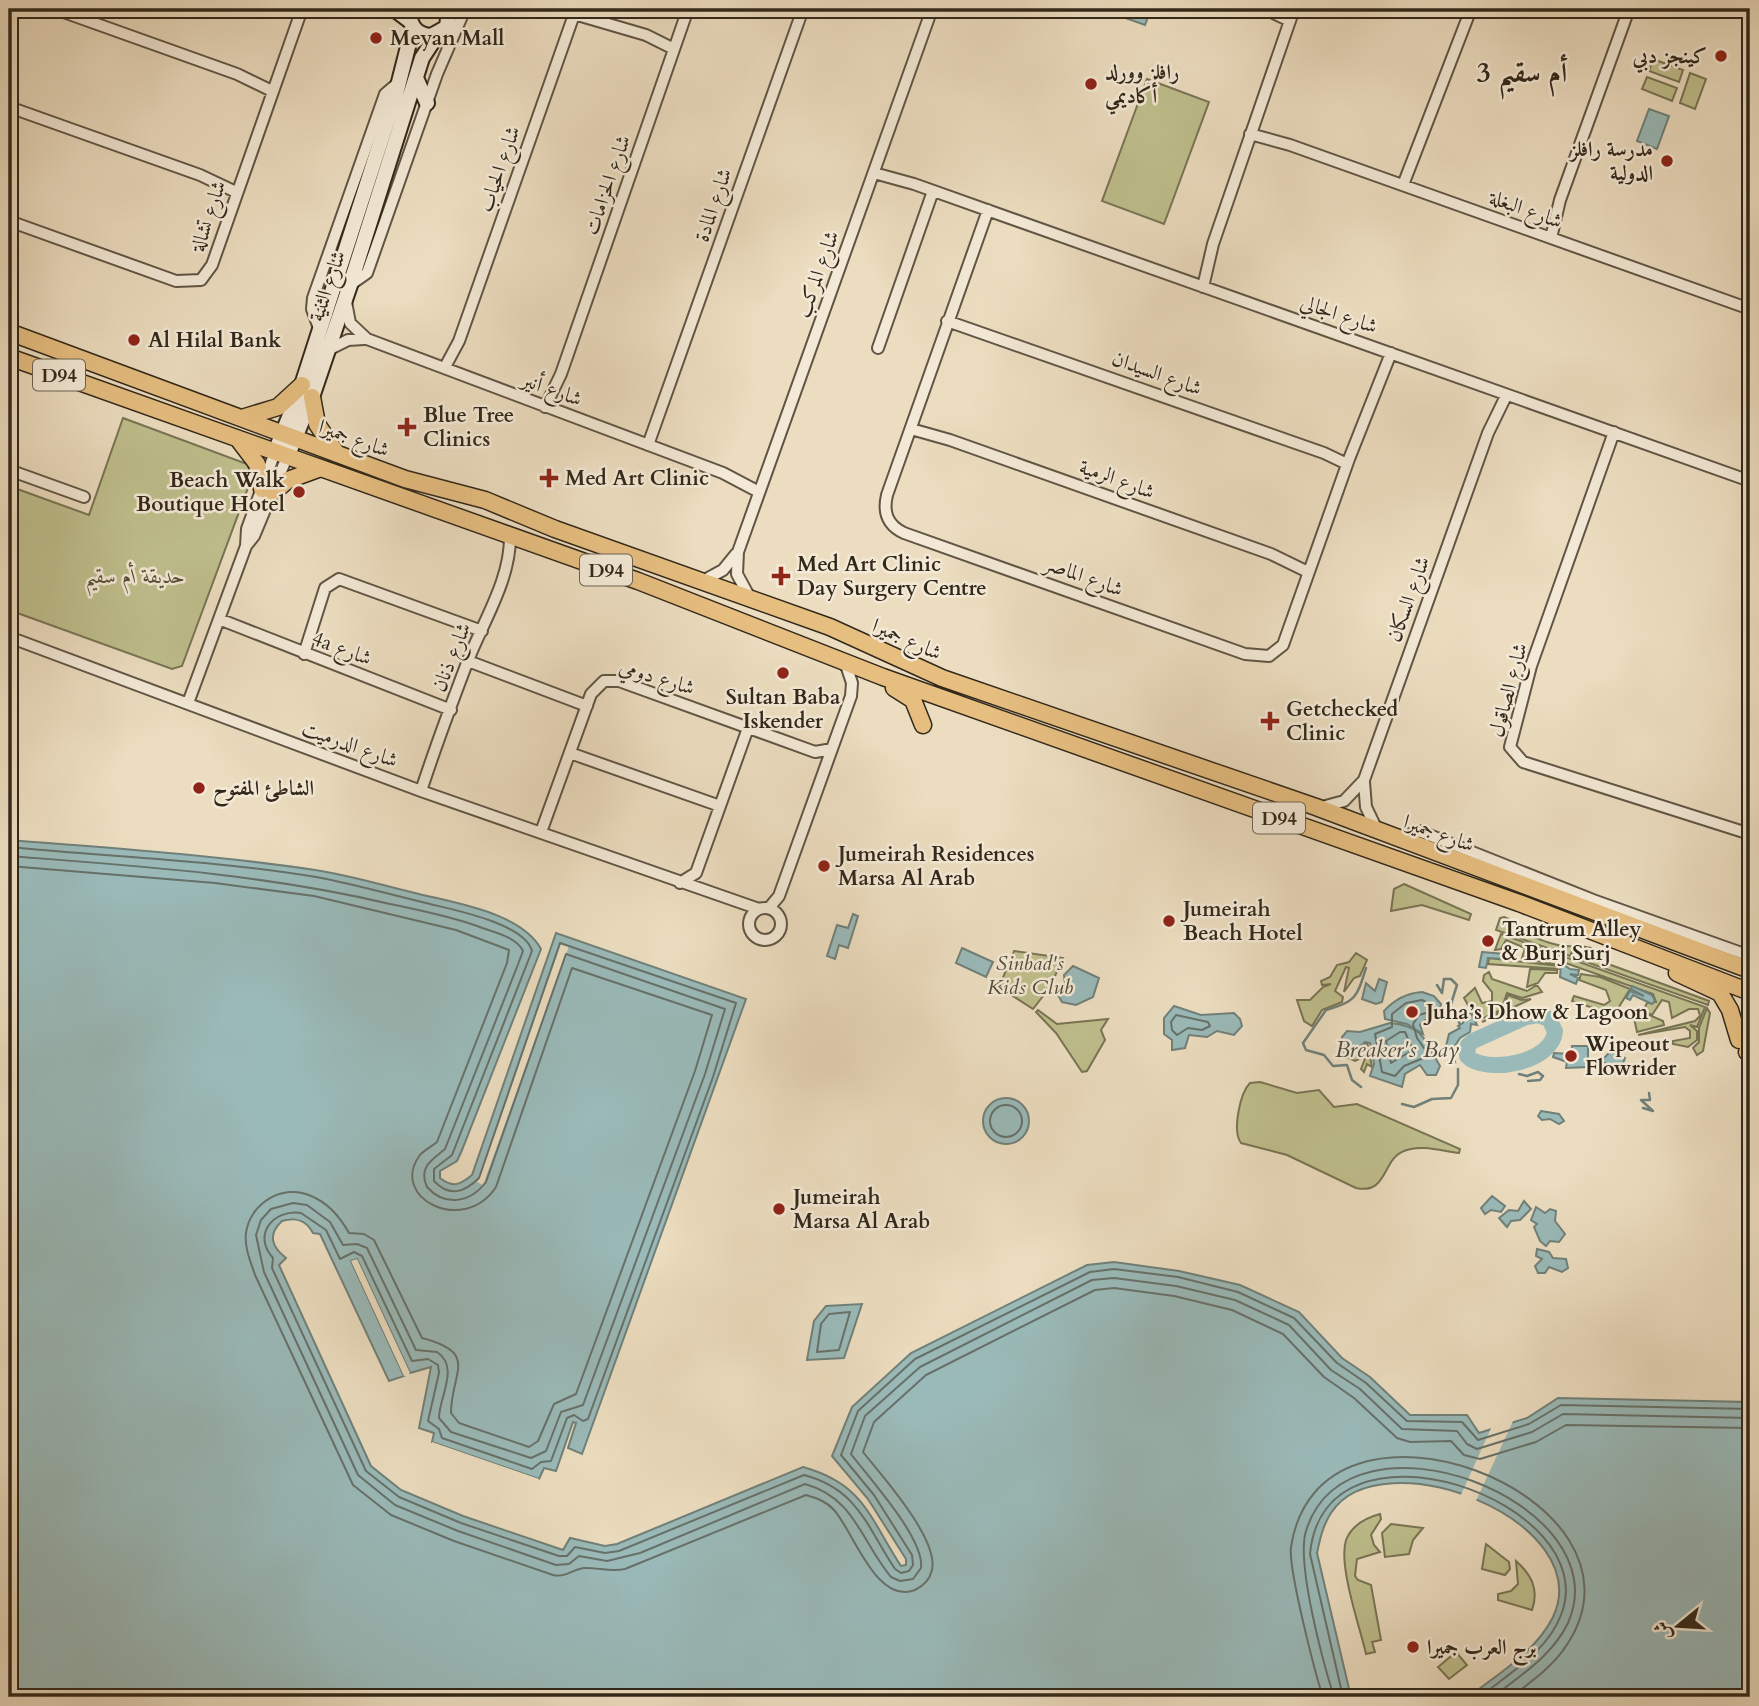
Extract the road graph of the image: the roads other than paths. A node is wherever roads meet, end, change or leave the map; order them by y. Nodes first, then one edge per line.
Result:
1 (55, 9) edge
2 (302, 9) edge
3 (394, 9) edge
4 (449, 9) edge
5 (465, 9) edge
6 (688, 9) edge
7 (803, 9) edge
8 (932, 9) edge
9 (1265, 9) edge
10 (1278, 9) edge
11 (1471, 9) edge
12 (1629, 9) edge
13 (578, 10) edge
14 (1292, 14) edge
15 (411, 19) edge
16 (437, 35) junction
17 (675, 46) junction
18 (416, 80) junction
19 (274, 86) junction
20 (427, 103) junction
21 (9, 107) edge
22 (1252, 131) junction
23 (875, 169) junction
24 (1406, 187) junction
25 (237, 188) junction
26 (933, 191) junction
27 (992, 212) junction
28 (9, 221) edge
29 (1547, 237) junction
30 (1198, 285) junction
31 (348, 292) junction
32 (1750, 309) edge
33 (948, 318) junction
34 (9, 332) edge
35 (367, 339) junction
36 (878, 348) dead end
37 (328, 350) junction
38 (1387, 352) junction
39 (9, 357) edge
40 (448, 369) junction
41 (307, 391) junction
42 (1502, 394) junction
43 (548, 409) junction
44 (245, 417) junction
45 (912, 425) junction
46 (1617, 433) junction
47 (234, 435) junction
48 (289, 435) junction
49 (652, 446) junction
50 (281, 454) junction
51 (337, 454) junction
52 (1348, 461) junction
53 (318, 469) junction
54 (9, 470) edge
55 (1750, 481) edge
56 (760, 488) junction
57 (266, 492) junction
58 (84, 497) dead end
59 (510, 535) junction
60 (738, 552) junction
61 (1310, 568) junction
62 (703, 581) junction
63 (750, 598) junction
64 (219, 619) junction
65 (482, 631) junction
66 (9, 638) edge
67 (304, 654) junction
68 (468, 661) junction
69 (845, 662) junction
70 (862, 669) junction
71 (921, 669) junction
72 (935, 695) junction
73 (993, 696) junction
74 (188, 703) junction
75 (587, 706) junction
76 (451, 710) junction
77 (923, 726) dead end
78 (748, 728) junction
79 (832, 749) junction
80 (814, 752) junction
81 (570, 753) junction
82 (1098, 753) junction
83 (825, 767) junction
84 (1107, 769) dead end
85 (1364, 780) junction
86 (421, 790) junction
87 (720, 806) junction
88 (1316, 807) junction
89 (541, 832) junction
90 (1378, 832) junction
91 (1750, 834) edge
92 (1396, 839) junction
93 (696, 873) junction
94 (680, 883) junction
95 (704, 890) junction
96 (764, 908) junction
97 (750, 920) junction
98 (1750, 956) edge
99 (1660, 957) junction
100 (1750, 970) edge
101 (1750, 990) edge
102 (1745, 1047) edge

1 - 19 street
2 - 19 street, شارع تشالة
3 - 15 main road
4 - 16 main road, شارع الثنية
5 - 20 street
6 - 17 street, شارع الحزامات
7 - 49 street, شارع المادة
8 - 23 street, شارع المركب
9 - 14 street
10 - 14 street
11 - 24 street
12 - 29 street
13 - 17 street
13 - 40 street, شارع الحياب
14 - 22 street
15 - 16 main road
15 - 41 main road, شارع الثنية
16 - 18 main road, شارع الثنية
17 - 43 street, شارع الحزامات
18 - 20 main road
18 - 31 main road, شارع الثنية
19 - 25 street, شارع تشالة
20 - 31 street
21 - 25 street
22 - 24 street, شارع البغلة
22 - 30 street
23 - 26 street, شارع الجالي
23 - 56 street, شارع المركب
24 - 29 street, شارع البغلة
25 - 28 street, شارع تشالة
26 - 27 street, شارع الجالي
26 - 36 street
27 - 30 street, شارع الجالي
27 - 33 street, شارع الماصر
29 - 32 street, شارع البغلة
30 - 38 street, شارع الجالي
31 - 35 street
31 - 37 main road, شارع الثنية
33 - 45 street, شارع الماصر
33 - 52 street, شارع السيدان
34 - 44 main road, شارع جميرا / D94
35 - 37 street
35 - 40 street, شارع أنير
37 - 41 main road, شارع الثنية
38 - 42 street, شارع الجالي
38 - 52 street, شارع الماصر
39 - 47 main road, شارع جميرا / D94
40 - 43 street, شارع أنير
41 - 44 main road
41 - 48 main road, شارع الثنية
41 - 51 main road
42 - 46 street, شارع الجالي
42 - 85 street, شارع السكان
43 - 49 street, شارع أنير
44 - 48 main road, شارع جميرا / D94
45 - 61 street, شارع الرمية
45 - 61 street, شارع الماصر
46 - 55 street, شارع الجالي
46 - 91 street, شارع الصاقول
47 - 50 main road, شارع جميرا / D94
47 - 57 main road
48 - 50 main road, شارع الثنية
48 - 51 main road, شارع جميرا / D94
49 - 56 street, شارع أنير
50 - 53 main road, شارع جميرا / D94
50 - 57 street, شارع الثنية
51 - 62 main road, شارع جميرا / D94
52 - 61 street, شارع الماصر
53 - 57 main road
53 - 59 main road, شارع جميرا / D94
54 - 58 street
56 - 60 street, شارع المركب
57 - 64 street, شارع الثنية
59 - 65 street, شارع ذنان
59 - 69 main road, شارع جميرا / D94
60 - 62 street, شارع المركب
60 - 63 street, شارع المركب
62 - 63 main road, شارع جميرا / D94
63 - 71 main road, شارع جميرا / D94
64 - 67 street, 4a شارع
64 - 74 street, شارع الثنية
65 - 67 street
65 - 68 street, شارع ذنان
66 - 74 street, شارع الدرميت
67 - 76 street, 4a شارع
68 - 75 street
68 - 76 street, شارع ذنان
69 - 70 main road, شارع جميرا / D94
69 - 79 street
70 - 71 main road
70 - 72 main road, شارع جميرا / D94
70 - 77 main road
71 - 73 main road, شارع جميرا / D94
72 - 73 main road
72 - 82 main road, شارع جميرا / D94
73 - 88 main road, شارع جميرا / D94
74 - 86 street, شارع الدرميت
75 - 78 street, شارع دومي
75 - 81 street, شارع دومي
76 - 86 street, شارع ذنان
78 - 80 street, شارع دومي
78 - 87 street
79 - 80 street, شارع دومي
79 - 83 street
80 - 83 street
81 - 87 street
81 - 89 street, شارع دومي
82 - 84 main road
82 - 99 main road, شارع جميرا / D94
83 - 96 street
85 - 88 street, شارع السكان
85 - 90 street, شارع السكان
86 - 89 street, شارع الدرميت
87 - 93 street
88 - 90 main road, شارع جميرا / D94
89 - 94 street, شارع الدرميت
90 - 92 main road, شارع جميرا / D94
92 - 98 street
92 - 100 main road, شارع جميرا / D94
93 - 94 street
93 - 95 street
94 - 95 street, شارع الدرميت
94 - 97 street, شارع الدرميت
95 - 96 street, شارع الدرميت
96 - 97 street
96 - 97 street, شارع الدرميت
99 - 101 main road, شارع جميرا / D94
99 - 102 main road

